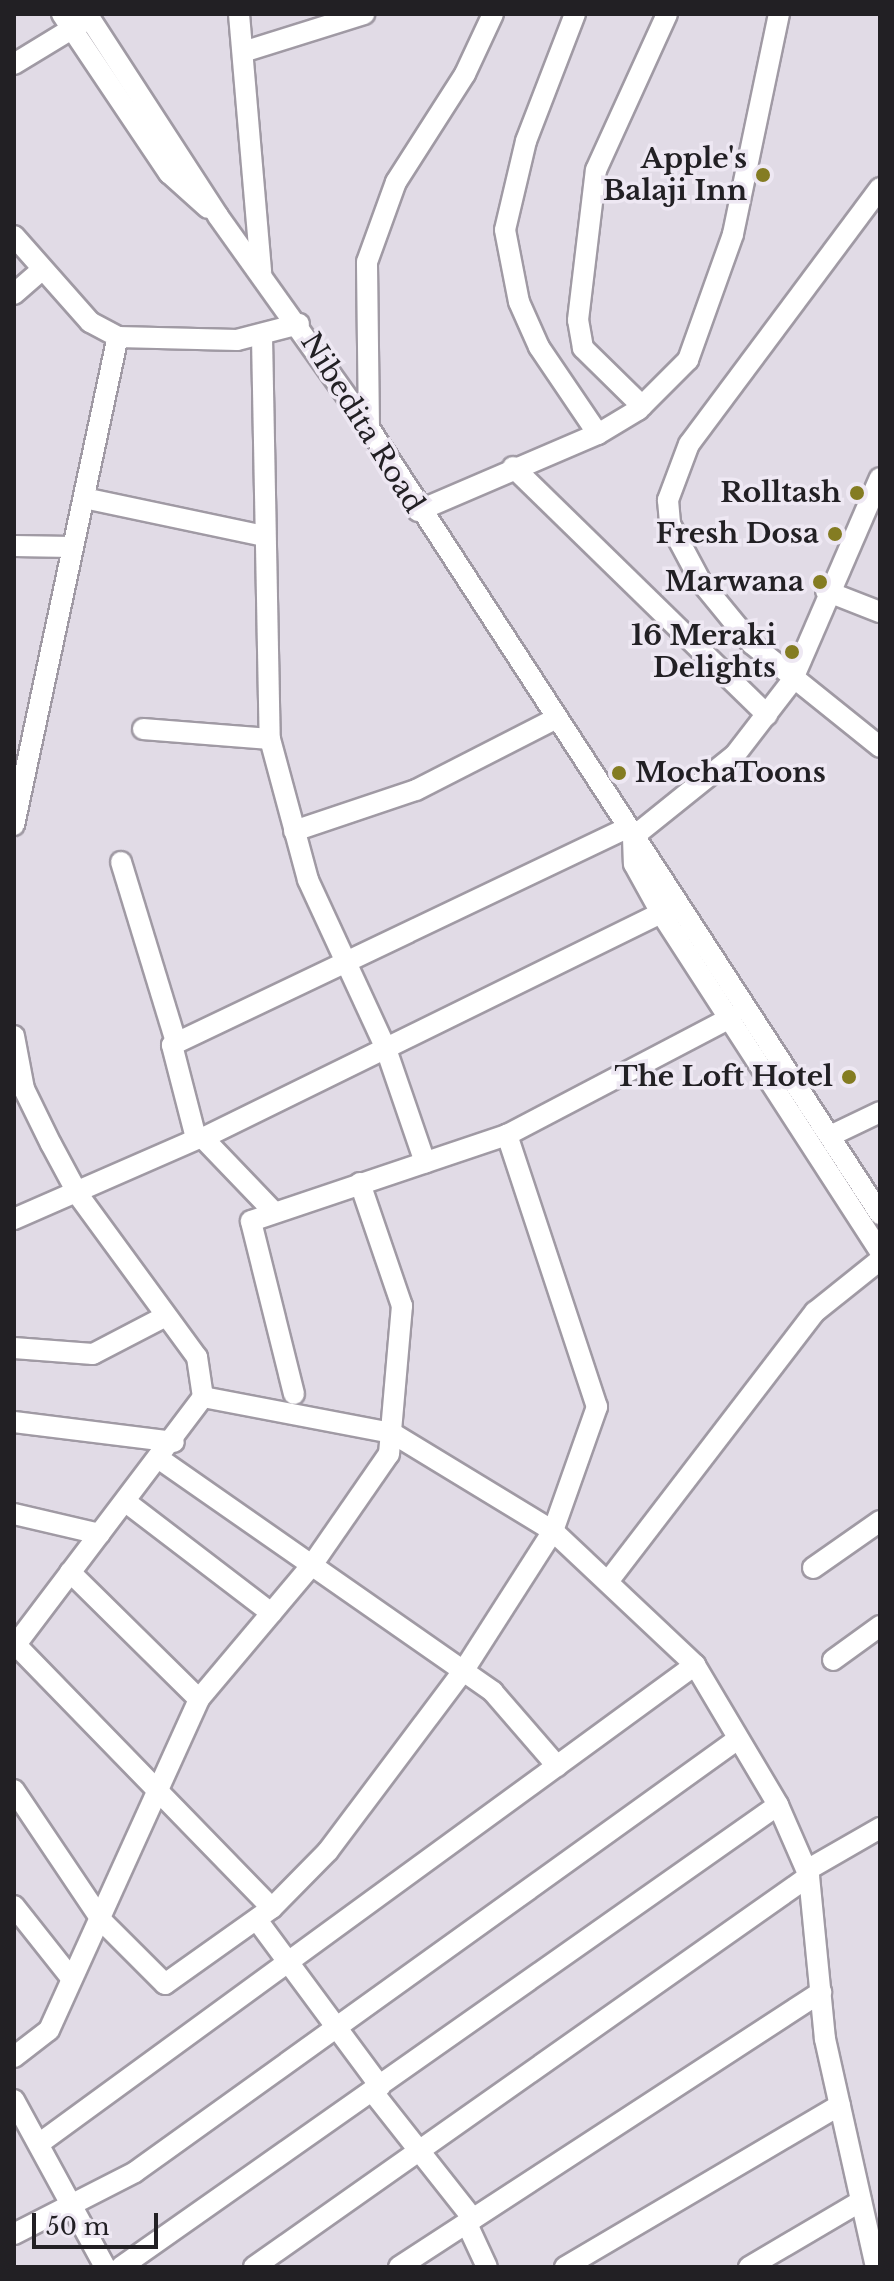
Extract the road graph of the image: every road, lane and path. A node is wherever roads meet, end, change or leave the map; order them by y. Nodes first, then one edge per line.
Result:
1 (239, 14) edge
2 (364, 14) edge
3 (493, 14) edge
4 (575, 14) edge
5 (667, 14) edge
6 (779, 14) edge
7 (78, 19) edge
8 (246, 51) junction
9 (14, 64) edge
10 (880, 188) edge
11 (14, 236) edge
12 (40, 271) junction
13 (261, 272) junction
14 (14, 294) edge
15 (299, 324) junction
16 (118, 337) junction
17 (262, 337) junction
18 (642, 406) junction
19 (369, 428) junction
20 (598, 434) junction
21 (513, 467) junction
22 (880, 478) edge
23 (84, 498) junction
24 (418, 511) junction
25 (264, 536) junction
26 (14, 546) edge
27 (72, 547) junction
28 (826, 591) junction
29 (880, 612) edge
30 (792, 681) junction
31 (767, 715) junction
32 (553, 720) junction
33 (143, 729) dead end
34 (270, 739) junction
35 (880, 747) edge
36 (14, 825) edge
37 (294, 831) junction
38 (630, 832) junction
39 (121, 862) dead end
40 (661, 913) junction
41 (345, 967) junction
42 (732, 1017) junction
43 (14, 1036) edge
44 (176, 1042) junction
45 (386, 1049) junction
46 (19, 1090) edge
47 (880, 1112) edge
48 (507, 1135) junction
49 (830, 1136) junction
50 (200, 1138) junction
51 (425, 1162) junction
52 (360, 1183) junction
53 (79, 1196) junction
54 (272, 1210) junction
55 (880, 1214) edge
56 (14, 1219) edge
57 (880, 1251) edge
58 (880, 1260) edge
59 (166, 1316) junction
60 (14, 1348) edge
61 (294, 1394) dead end
62 (203, 1397) junction
63 (14, 1422) edge
64 (392, 1433) junction
65 (174, 1442) junction
66 (161, 1460) junction
67 (126, 1502) junction
68 (14, 1514) edge
69 (880, 1521) edge
70 (553, 1531) junction
71 (100, 1534) junction
72 (312, 1565) junction
73 (813, 1568) dead end
74 (70, 1572) junction
75 (610, 1579) junction
76 (271, 1613) junction
77 (880, 1626) edge
78 (15, 1646) edge
79 (833, 1660) dead end
80 (695, 1665) junction
81 (464, 1670) junction
82 (199, 1699) junction
83 (738, 1739) junction
84 (557, 1766) junction
85 (161, 1789) junction
86 (14, 1790) edge
87 (778, 1805) junction
88 (880, 1828) edge
89 (808, 1873) junction
90 (14, 1906) edge
91 (264, 1914) junction
92 (102, 1921) junction
93 (289, 1961) junction
94 (71, 1978) junction
95 (821, 1992) junction
96 (337, 2026) junction
97 (14, 2057) edge
98 (376, 2088) junction
99 (14, 2100) edge
100 (840, 2105) junction
101 (40, 2143) junction
102 (420, 2150) junction
103 (867, 2202) edge
104 (74, 2205) junction
105 (470, 2222) junction
106 (14, 2234) edge
107 (105, 2267) edge
108 (121, 2267) edge
109 (254, 2267) edge
110 (399, 2267) edge
111 (487, 2267) edge
112 (565, 2267) edge
113 (749, 2267) edge
114 (876, 2267) edge

1 - 8 street
2 - 8 street
3 - 19 street
4 - 20 street
5 - 18 street
6 - 18 street
7 - 9 street
7 - 13 street, Nibedita Road
8 - 13 street
10 - 30 street
11 - 12 street
12 - 14 street
12 - 16 street
13 - 15 street, Nibedita Road
15 - 17 street
15 - 19 street, Nibedita Road
16 - 17 street
16 - 23 street
17 - 25 street
18 - 20 street
19 - 24 street, Nibedita Road
20 - 21 street
21 - 24 street
21 - 31 street
22 - 28 street
23 - 25 street
23 - 27 street
24 - 32 street, Nibedita Road
25 - 34 street
26 - 27 street
27 - 36 street
28 - 29 street
28 - 30 street
30 - 31 street
30 - 35 street
31 - 38 street
32 - 37 street
32 - 38 street, Nibedita Road
33 - 34 street
34 - 37 street
37 - 41 street
38 - 40 street, Nibedita Road
38 - 41 street
38 - 49 street, Nibedita Road
39 - 44 street
40 - 42 street, Nibedita Road
40 - 45 street
41 - 44 street
41 - 45 street
42 - 48 street
42 - 57 street, Nibedita Road
43 - 46 street
44 - 50 street
45 - 50 street
45 - 51 street
46 - 53 street
47 - 49 street
48 - 51 street
48 - 70 street
49 - 55 street, Nibedita Road
50 - 53 street
50 - 54 street
51 - 52 street
52 - 54 street
52 - 64 street
53 - 56 street
53 - 59 street
54 - 61 street
58 - 75 street
59 - 60 street
59 - 62 street
62 - 64 street
62 - 65 street
63 - 65 street
64 - 70 street
64 - 72 street
65 - 66 street
66 - 67 street
66 - 72 street
67 - 71 street
67 - 76 street
68 - 71 street
69 - 73 street
70 - 75 street
70 - 81 street
71 - 74 street
72 - 76 street
72 - 81 street
74 - 78 street
74 - 82 street
75 - 80 street
76 - 82 street
77 - 79 street
78 - 85 street
80 - 83 street
80 - 84 street
81 - 84 street
81 - 91 street
82 - 85 street
83 - 87 street
83 - 96 street
84 - 93 street
85 - 91 street
85 - 92 street
86 - 92 street
87 - 89 street
87 - 98 street
88 - 89 street
89 - 95 street
89 - 102 street
90 - 94 street
91 - 92 street
91 - 93 street
92 - 94 street
93 - 96 street
93 - 101 street
94 - 97 street
95 - 100 street
95 - 105 street
96 - 98 street
96 - 104 street
98 - 102 street
98 - 108 street
99 - 101 street
100 - 103 street
100 - 112 street
101 - 104 street
102 - 105 street
102 - 109 street
103 - 113 street
103 - 114 street
104 - 106 street
104 - 107 street
105 - 110 street
105 - 111 street

